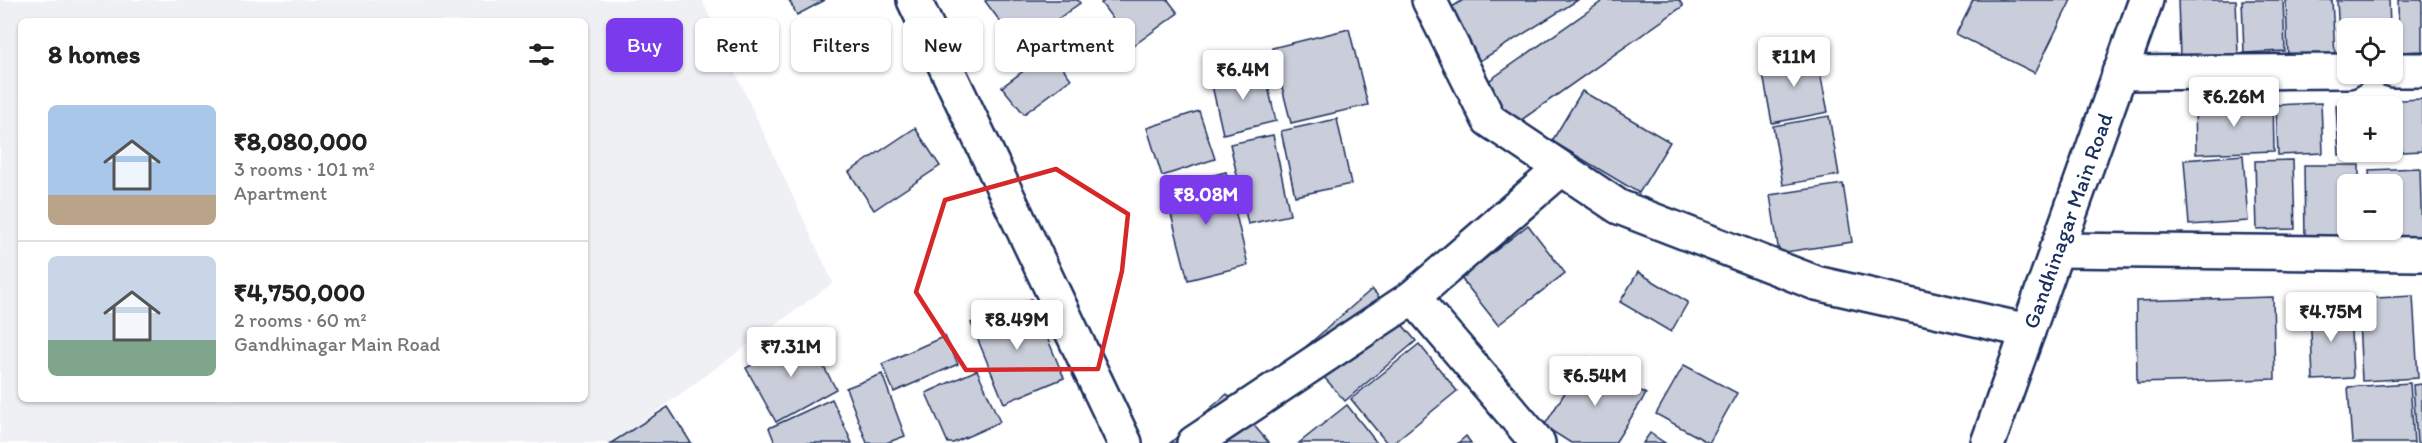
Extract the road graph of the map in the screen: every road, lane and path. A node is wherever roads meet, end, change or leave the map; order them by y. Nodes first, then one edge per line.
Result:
1 (914, 0) edge
2 (1429, 0) edge
3 (2146, 0) edge
4 (2403, 70) edge
5 (2422, 70) edge
6 (2337, 71) edge
7 (2119, 74) junction
8 (1562, 169) junction
9 (2056, 250) junction
10 (2422, 254) edge
11 (1413, 297) junction
12 (2028, 331) junction
13 (1125, 443) edge
14 (1194, 443) edge
15 (1538, 443) edge
16 (1988, 443) edge

1 - 13 street
2 - 8 street
3 - 7 street, Gandhinagar Main Road
4 - 5 street
6 - 7 street
7 - 9 street, Gandhinagar Main Road
8 - 11 street
8 - 12 street
9 - 10 street
9 - 12 street, Gandhinagar Main Road
11 - 14 street
11 - 15 street
12 - 16 street, Gandhinagar Main Road

